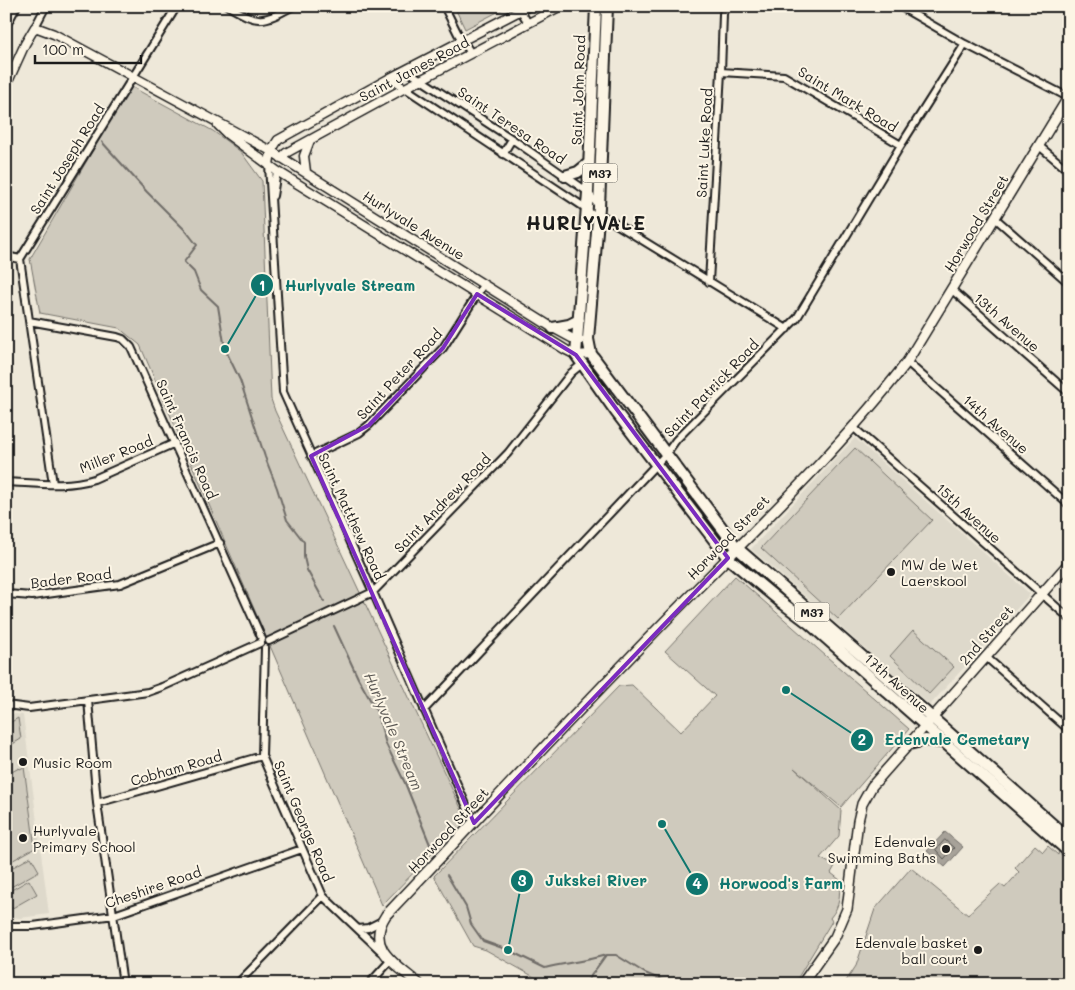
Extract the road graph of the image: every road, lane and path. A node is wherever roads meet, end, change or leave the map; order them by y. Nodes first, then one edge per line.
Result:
1 (14, 6) edge
2 (46, 6) edge
3 (177, 6) edge
4 (228, 6) edge
5 (294, 6) edge
6 (444, 6) edge
7 (529, 6) edge
8 (561, 6) edge
9 (596, 6) edge
10 (607, 6) edge
11 (725, 6) edge
12 (899, 6) edge
13 (519, 8) edge
14 (6, 21) edge
15 (528, 24) junction
16 (35, 27) junction
17 (463, 40) junction
18 (965, 44) junction
19 (471, 53) junction
20 (406, 70) junction
21 (721, 72) junction
22 (133, 76) junction
23 (390, 78) junction
24 (421, 80) junction
25 (6, 86) edge
26 (404, 88) junction
27 (1068, 97) edge
28 (213, 121) junction
29 (512, 139) junction
30 (278, 140) junction
31 (310, 140) junction
32 (258, 144) junction
33 (901, 145) junction
34 (1038, 145) junction
35 (271, 151) junction
36 (502, 154) junction
37 (281, 158) junction
38 (589, 163) junction
39 (269, 165) junction
40 (277, 171) junction
41 (1069, 171) edge
42 (306, 172) junction
43 (565, 176) junction
44 (588, 192) junction
45 (271, 205) junction
46 (587, 209) junction
47 (598, 213) junction
48 (995, 218) junction
49 (6, 256) edge
50 (20, 259) junction
51 (708, 282) junction
52 (1069, 283) edge
53 (483, 285) junction
54 (951, 289) junction
55 (477, 294) junction
56 (579, 320) junction
57 (590, 320) junction
58 (29, 321) junction
59 (553, 328) junction
60 (787, 329) junction
61 (588, 339) junction
62 (576, 341) junction
63 (591, 354) junction
64 (579, 359) junction
65 (907, 362) junction
66 (607, 375) junction
67 (1069, 393) edge
68 (853, 427) junction
69 (175, 443) junction
70 (666, 454) junction
71 (311, 456) junction
72 (656, 462) junction
73 (6, 482) edge
74 (53, 484) junction
75 (1069, 505) edge
76 (220, 543) junction
77 (737, 548) junction
78 (728, 558) junction
79 (1069, 563) edge
80 (373, 592) junction
81 (6, 594) edge
82 (1041, 594) junction
83 (1069, 618) edge
84 (264, 643) junction
85 (986, 656) junction
86 (88, 700) junction
87 (6, 705) edge
88 (424, 710) junction
89 (928, 722) junction
90 (1069, 730) edge
91 (943, 742) junction
92 (909, 744) junction
93 (262, 756) junction
94 (97, 803) junction
95 (474, 822) junction
96 (1069, 839) edge
97 (302, 849) junction
98 (1069, 852) edge
99 (323, 896) junction
100 (114, 915) junction
101 (382, 921) junction
102 (6, 926) edge
103 (358, 929) junction
104 (382, 952) junction
105 (391, 960) junction
106 (123, 984) edge
107 (237, 984) edge
108 (369, 984) edge
109 (419, 984) edge
110 (802, 984) edge

1 - 14 highway
2 - 16 street
3 - 22 street, Saint Joseph Road
4 - 5 street
6 - 17 street
7 - 13 street, Saint James Road
8 - 15 street, Saint James Road
9 - 38 main road, Saint John Road / M37
10 - 47 main road, Saint John Road / M37
11 - 21 street, Saint Luke Road
12 - 18 street
13 - 15 street
13 - 17 street, Saint James Road
15 - 19 street, Saint James Road
16 - 22 street, Hurlyvale Avenue
16 - 25 street
17 - 19 street
17 - 20 street, Saint James Road
18 - 27 street
18 - 33 street, Saint Patrick Road
19 - 24 street, Saint James Road
20 - 23 street, Saint James Road
20 - 24 street, Saint Teresa Road
21 - 33 street, Saint Mark Road
21 - 51 street, Saint Luke Road
22 - 28 street, Hurlyvale Avenue
22 - 50 street, Saint Joseph Road
23 - 26 street, Saint Teresa Road
23 - 30 street, Saint James Road
24 - 26 street, Saint James Road
24 - 29 street, Saint Teresa Road
26 - 31 street, Saint James Road
26 - 36 street, Saint Teresa Road
27 - 34 main road, Horwood Street
28 - 32 street, Hurlyvale Avenue
28 - 39 street, Hurlyvale Avenue
29 - 36 street
29 - 43 street, Saint Teresa Road
30 - 32 street
30 - 35 street, Saint James Road
31 - 37 street, Saint James Road
31 - 42 street
32 - 35 street, Hurlyvale Avenue
33 - 60 street, Saint Patrick Road
34 - 41 street
34 - 48 main road, Horwood Street
35 - 37 street, Hurlyvale Avenue
35 - 39 street, Saint Matthew Road
36 - 46 street, Saint Teresa Road
37 - 40 street, Saint Matthew Road
37 - 42 street, Hurlyvale Avenue
38 - 43 main road
38 - 44 main road, Saint John Road / M37
39 - 40 street, Hurlyvale Avenue
39 - 45 street, Saint Matthew Road
40 - 45 street, Saint Matthew Road
40 - 55 street, Hurlyvale Avenue
42 - 53 street, Hurlyvale Avenue
43 - 44 street, Saint Teresa Road
44 - 46 main road, Saint John Road / M37
44 - 47 street, Saint Teresa Road
45 - 71 street, Saint Matthew Road
46 - 47 street, Saint Teresa Road
46 - 56 main road, Saint John Road / M37
47 - 51 street, Saint Teresa Road
47 - 57 main road, Saint John Road / M37
48 - 52 street
48 - 54 main road, Horwood Street
49 - 50 street
50 - 58 street
51 - 60 street, Saint Teresa Road
53 - 55 street, Saint Peter Road
53 - 59 street, Hurlyvale Avenue
54 - 65 main road, Horwood Street
54 - 67 street, 13th Avenue
55 - 64 street, Hurlyvale Avenue
55 - 71 street, Saint Peter Road
56 - 59 main road
56 - 62 main road, Saint John Road / M37
57 - 61 main road, Saint John Road / M37
57 - 66 main road
58 - 69 street, Saint Francis Road
58 - 74 street
59 - 62 street, Hurlyvale Avenue
60 - 70 street, Saint Patrick Road
61 - 62 street
61 - 63 main road, M37
62 - 64 main road, Saint John Road / M37
63 - 64 street
63 - 66 main road, M37
64 - 72 main road, Hurlyvale Avenue / M37
64 - 80 street, Saint Andrew Road
65 - 68 main road, Horwood Street
65 - 75 street, 14th Avenue
66 - 70 main road, M37
68 - 77 main road, Horwood Street
68 - 82 street, 15th Avenue
69 - 74 street, Miller Road
69 - 76 street, Saint Francis Road
70 - 72 street, Saint Patrick Road
70 - 77 main road, M37
71 - 80 street, Saint Matthew Road
72 - 78 main road, Hurlyvale Avenue / M37
72 - 88 street, Saint Patrick Road
73 - 74 street, Miller Road
76 - 81 street, Bader Road
76 - 84 street, Saint Francis Road
77 - 78 main road, Horwood Street
77 - 89 main road, 17th Avenue / M37
78 - 89 main road, 17th Avenue / M37
78 - 95 main road, Horwood Street
79 - 82 main road, 2nd Street
80 - 84 street, Saint Andrew Road
80 - 88 street, Saint Matthew Road
82 - 83 street, 15th Avenue
82 - 85 main road, 2nd Street
84 - 86 street, Saint Andrew Road
84 - 93 street, Saint George Road
85 - 89 main road, 2nd Street
85 - 90 street
86 - 87 street, Saint Andrew Road
86 - 94 street
88 - 95 street, Saint Matthew Road
89 - 91 main road, 17th Avenue / M37
89 - 92 main road, 2nd Street
89 - 96 main road, 17th Avenue / M37
91 - 92 main road
91 - 98 main road, 17th Avenue / M37
92 - 110 main road, 2nd Street
93 - 94 street, Cobham Road
93 - 97 street, Saint George Road
94 - 100 street
95 - 101 main road, Horwood Street
97 - 99 street, Saint George Road
97 - 100 street, Cheshire Road
99 - 103 street, Saint George Road
99 - 107 street
100 - 102 street, Cheshire Road
100 - 106 street
101 - 103 street
101 - 104 main road
103 - 104 street, Saint George Road
104 - 105 main road
105 - 108 street
105 - 109 main road

